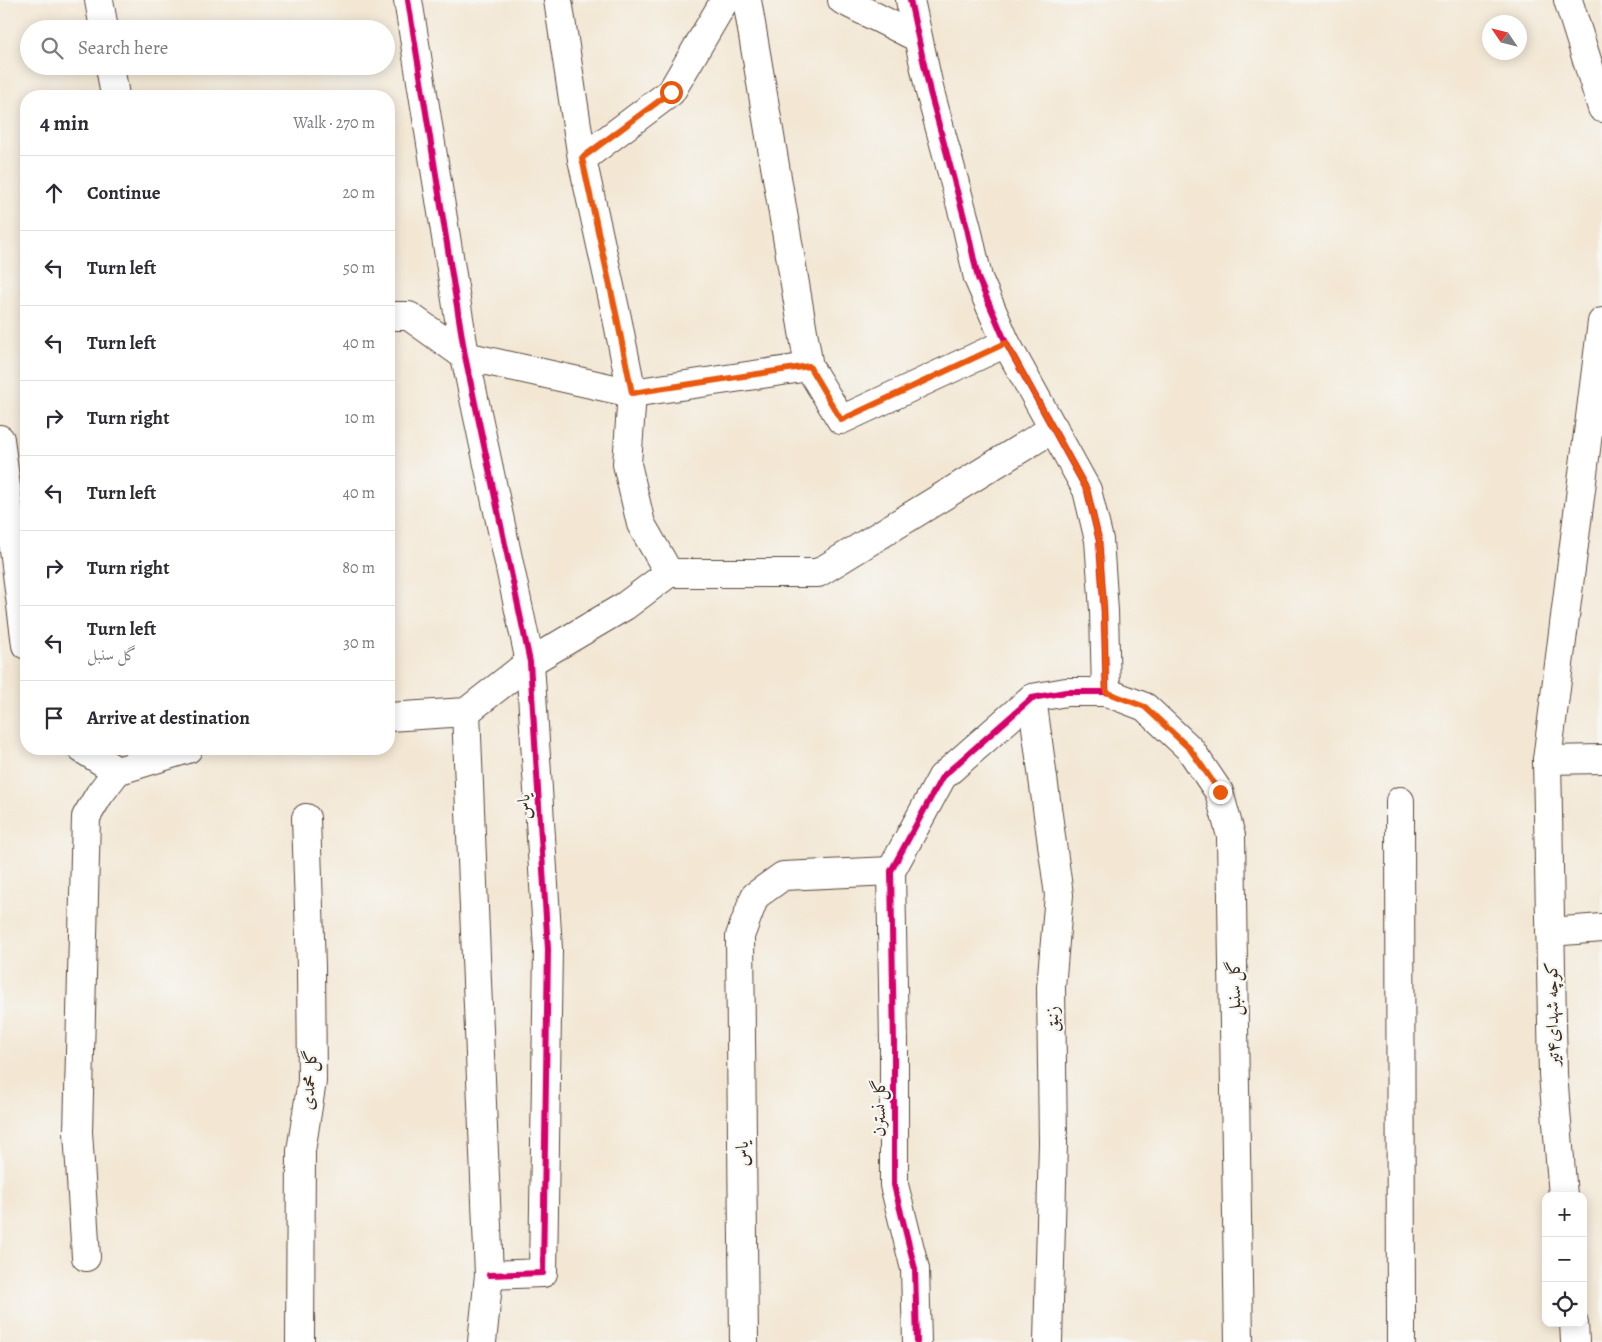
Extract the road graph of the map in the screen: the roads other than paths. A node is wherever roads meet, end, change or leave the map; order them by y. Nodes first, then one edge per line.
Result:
1 (99, 0) edge
2 (408, 0) edge
3 (558, 0) edge
4 (725, 0) edge
5 (747, 0) edge
6 (842, 0) edge
7 (910, 0) edge
8 (1568, 0) edge
9 (102, 20) edge
10 (918, 38) junction
11 (112, 75) edge
12 (114, 90) edge
13 (1602, 108) edge
14 (582, 158) junction
15 (395, 316) edge
16 (1602, 322) edge
17 (1006, 343) junction
18 (465, 356) junction
19 (809, 366) junction
20 (632, 393) junction
21 (1054, 428) junction
22 (0, 439) edge
23 (669, 573) junction
24 (20, 597) edge
25 (530, 662) junction
26 (1106, 692) junction
27 (1032, 698) junction
28 (466, 712) junction
29 (395, 717) edge
30 (92, 755) edge
31 (169, 755) edge
32 (1547, 760) junction
33 (1602, 760) edge
34 (117, 771) junction
35 (1400, 801) dead end
36 (306, 818) dead end
37 (891, 871) junction
38 (1602, 928) edge
39 (1550, 932) junction
40 (1563, 1192) edge
41 (86, 1257) dead end
42 (489, 1274) junction
43 (1574, 1327) edge
44 (300, 1342) edge
45 (482, 1342) edge
46 (744, 1342) edge
47 (917, 1342) edge
48 (1048, 1342) edge
49 (1239, 1342) edge
50 (1401, 1342) edge
51 (1576, 1342) edge

1 - 9 street
2 - 18 street, یاس
3 - 14 street
4 - 14 street
5 - 19 street
6 - 10 street
7 - 10 street
8 - 13 street
10 - 17 street
11 - 12 street
14 - 20 street
15 - 18 street
16 - 32 street, کوچه شهدای۴تیر
17 - 19 street
17 - 21 street
18 - 20 street
18 - 25 street, یاس
19 - 20 street
20 - 23 street
21 - 23 street
21 - 26 street
22 - 24 street
23 - 25 street
25 - 28 street
25 - 42 street, یاس
26 - 27 street
26 - 49 street, گل سنبل
27 - 37 street
27 - 48 street, زنبق
28 - 29 street
28 - 42 street
30 - 34 street
31 - 34 street
32 - 33 street
32 - 39 street, کوچه شهدای۴تیر
34 - 41 street
35 - 50 street
36 - 44 street, گل محمدی
37 - 46 street, یاس
37 - 47 street, گل نسترن
38 - 39 street
39 - 40 street, کوچه شهدای۴تیر
42 - 45 street
43 - 51 street

